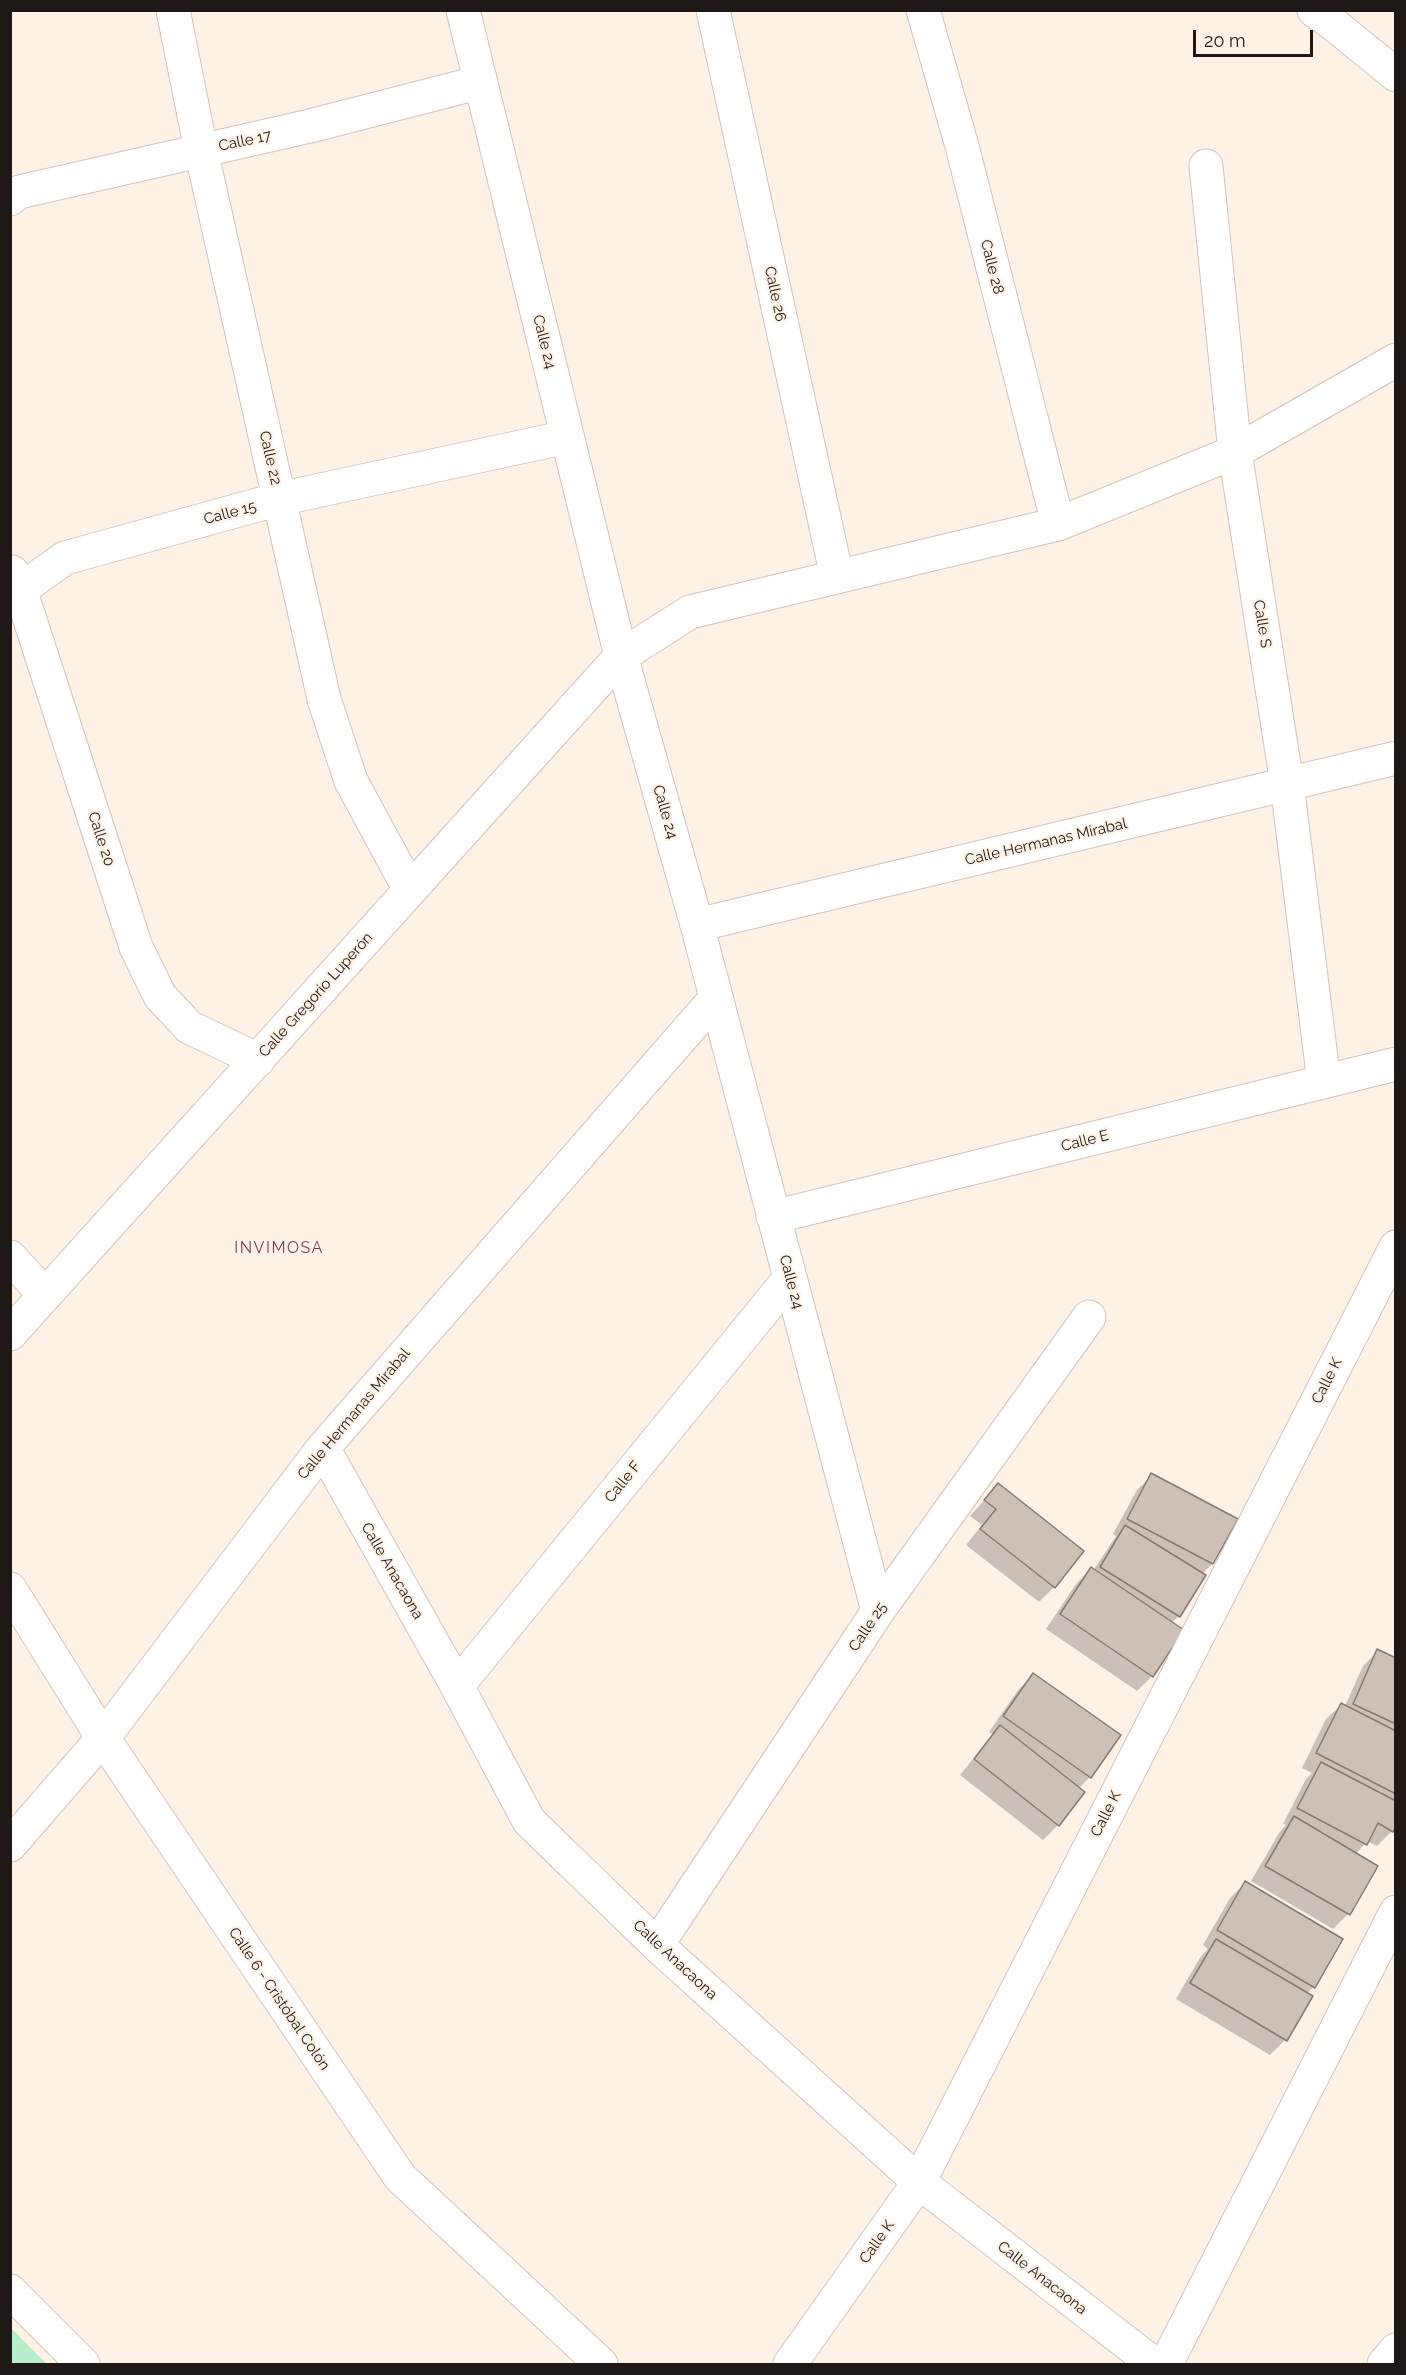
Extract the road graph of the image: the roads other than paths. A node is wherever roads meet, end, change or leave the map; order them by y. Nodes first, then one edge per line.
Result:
1 (173, 10) edge
2 (464, 10) edge
3 (713, 10) edge
4 (923, 10) edge
5 (1332, 15) edge
6 (1395, 75) edge
7 (481, 82) junction
8 (201, 150) junction
9 (1206, 166) dead end
10 (10, 199) edge
11 (1395, 360) edge
12 (567, 437) junction
13 (1235, 452) junction
14 (279, 499) junction
15 (1058, 524) junction
16 (837, 577) junction
17 (14, 585) edge
18 (621, 656) junction
19 (1395, 758) edge
20 (1287, 784) junction
21 (410, 890) junction
22 (697, 925) junction
23 (716, 998) junction
24 (258, 1060) junction
25 (1395, 1064) edge
26 (1324, 1082) junction
27 (774, 1217) junction
28 (1395, 1247) edge
29 (10, 1257) edge
30 (790, 1278) junction
31 (45, 1295) junction
32 (1089, 1317) dead end
33 (10, 1334) edge
34 (323, 1448) junction
35 (10, 1589) edge
36 (878, 1611) junction
37 (457, 1686) junction
38 (103, 1738) junction
39 (10, 1845) edge
40 (1395, 1912) edge
41 (657, 1945) junction
42 (919, 2182) junction
43 (10, 2291) edge
44 (1395, 2350) edge
45 (83, 2364) edge
46 (601, 2364) edge
47 (790, 2364) edge
48 (1154, 2364) edge
49 (1166, 2364) edge
50 (1384, 2364) edge

1 - 8 street, Calle 22
2 - 7 street, Calle 24
3 - 16 street, Calle 26
4 - 15 street, Calle 28
5 - 6 street
7 - 8 street, Calle 17
7 - 12 street, Calle 24
8 - 10 street, Calle 17
8 - 14 street, Calle 22
9 - 13 street, Calle S
11 - 13 street, Calle Gregorio Luperón
12 - 14 street, Calle 15
12 - 18 street, Calle 24
13 - 15 street, Calle Gregorio Luperón
13 - 20 street, Calle S
14 - 17 street, Calle 15
14 - 21 street, Calle 22
15 - 16 street, Calle Gregorio Luperón
16 - 18 street, Calle Gregorio Luperón
17 - 24 street, Calle 20
18 - 21 street, Calle Gregorio Luperón
18 - 22 street, Calle 24
19 - 20 street, Calle Hermanas Mirabal
20 - 22 street, Calle Hermanas Mirabal
20 - 26 street, Calle S
21 - 24 street, Calle Gregorio Luperón
22 - 23 street, Calle 24
23 - 27 street, Calle 24
23 - 34 street, Calle Hermanas Mirabal
24 - 31 street, Calle Gregorio Luperón
25 - 26 street, Calle E
26 - 27 street, Calle E
27 - 30 street, Calle 24
28 - 42 street, Calle K
29 - 31 street
30 - 36 street, Calle 24
30 - 37 street, Calle F
31 - 33 street, Calle Gregorio Luperón
32 - 36 street, Calle 25
34 - 37 street, Calle Anacaona
34 - 38 street, Calle Hermanas Mirabal
35 - 38 street, Calle 6 - Cristóbal Colón
36 - 41 street, Calle 25
37 - 41 street, Calle Anacaona
38 - 39 street, Calle Hermanas Mirabal
38 - 46 street, Calle 6 - Cristóbal Colón
40 - 49 street
41 - 42 street, Calle Anacaona
42 - 47 street, Calle K
42 - 48 street, Calle Anacaona
43 - 45 street
44 - 50 street

